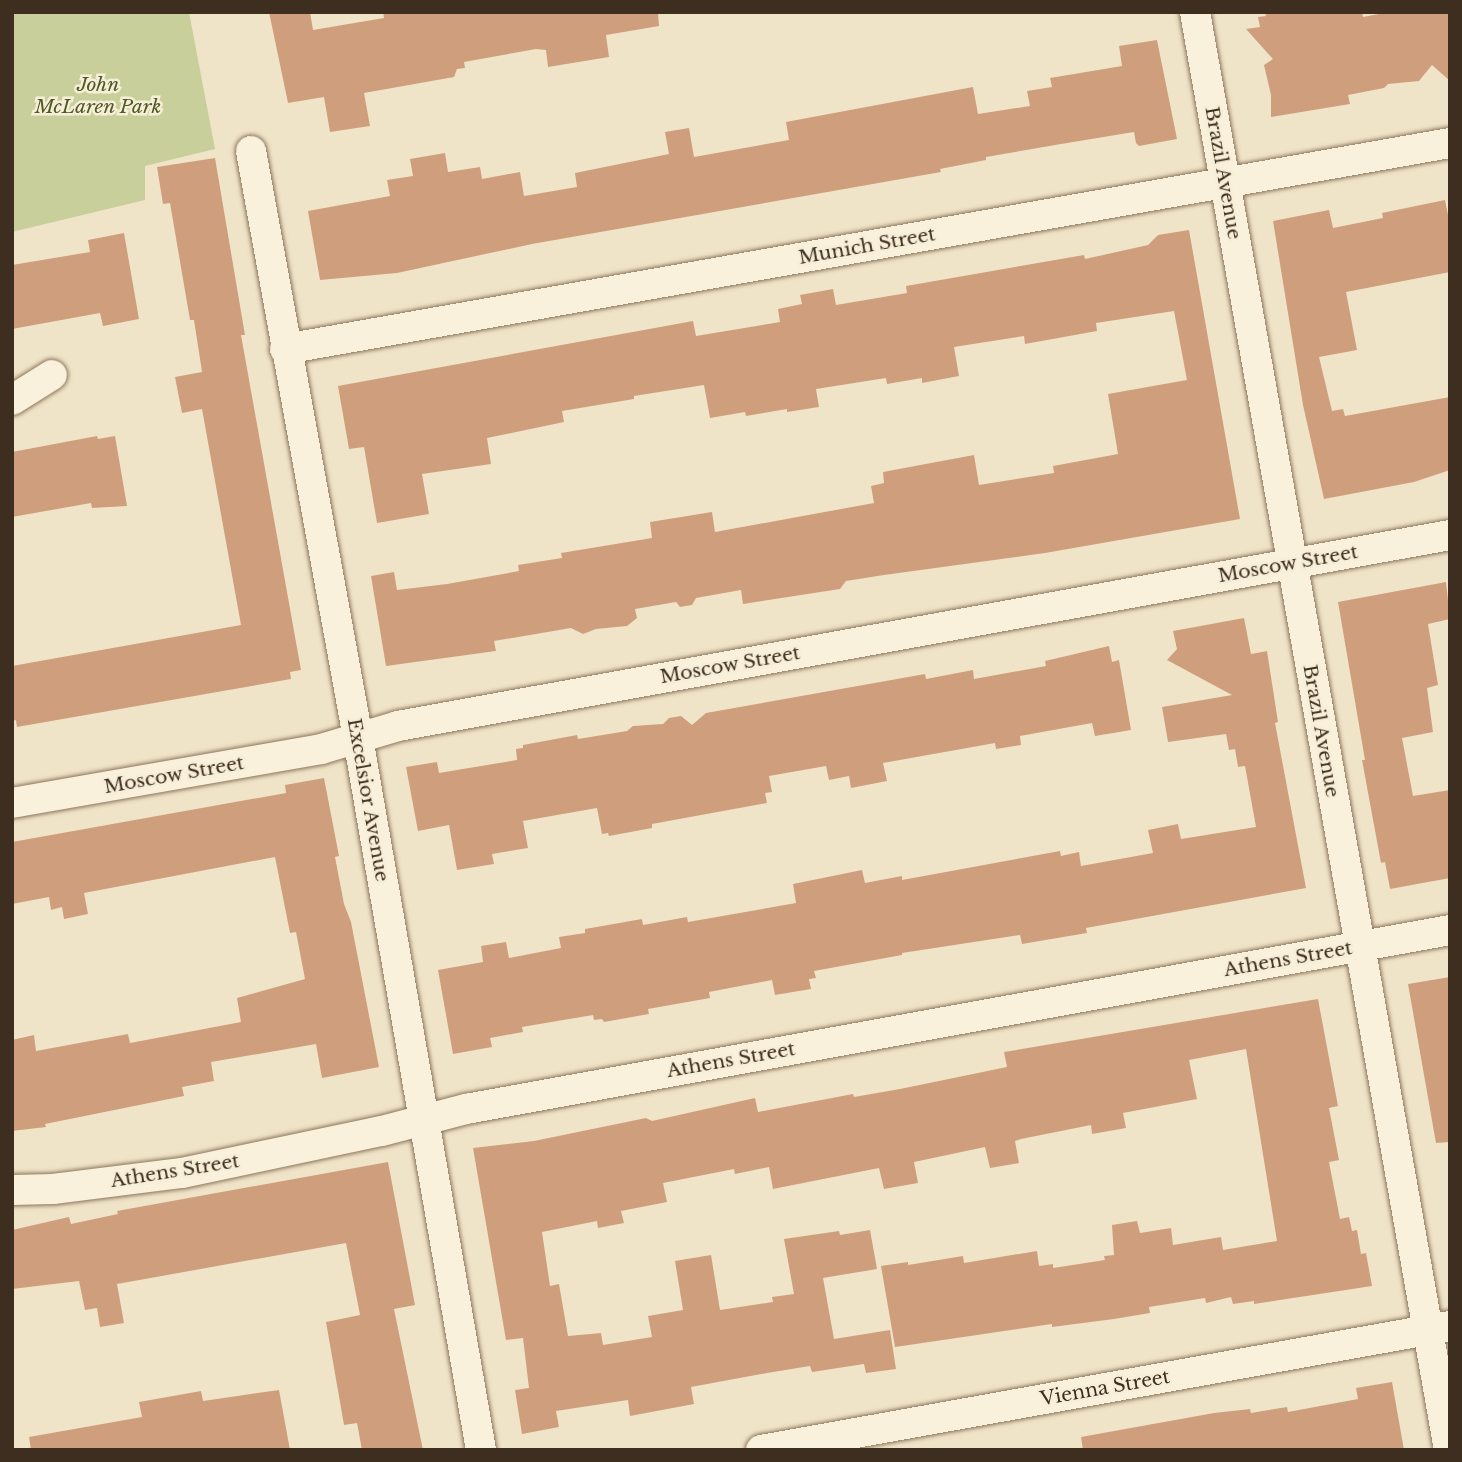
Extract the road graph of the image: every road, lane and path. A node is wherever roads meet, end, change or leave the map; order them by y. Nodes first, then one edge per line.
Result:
1 (1195, 12) edge
2 (1450, 143) edge
3 (251, 151) dead end
4 (1225, 182) junction
5 (285, 349) junction
6 (52, 375) dead end
7 (12, 400) edge
8 (1450, 535) edge
9 (1291, 563) junction
10 (358, 738) junction
11 (12, 803) edge
12 (1450, 930) edge
13 (1358, 947) junction
14 (422, 1120) junction
15 (12, 1190) edge
16 (1439, 1328) edge
17 (481, 1450) edge
18 (761, 1450) edge
19 (1449, 1450) edge

1 - 4 street, Brazil Avenue
2 - 4 street, Munich Street
3 - 5 street, Excelsior Avenue
4 - 5 street, Munich Street
4 - 9 street, Brazil Avenue
5 - 10 street, Excelsior Avenue
6 - 7 street
8 - 9 street, Moscow Street
9 - 10 street, Moscow Street
9 - 13 street, Brazil Avenue
10 - 11 street, Moscow Street
10 - 14 street, Excelsior Avenue
12 - 13 street, Athens Street
13 - 14 street, Athens Street
13 - 16 street, Brazil Avenue
14 - 15 street, Athens Street
14 - 17 street, Excelsior Avenue
16 - 18 street, Vienna Street
16 - 19 street, Brazil Avenue

